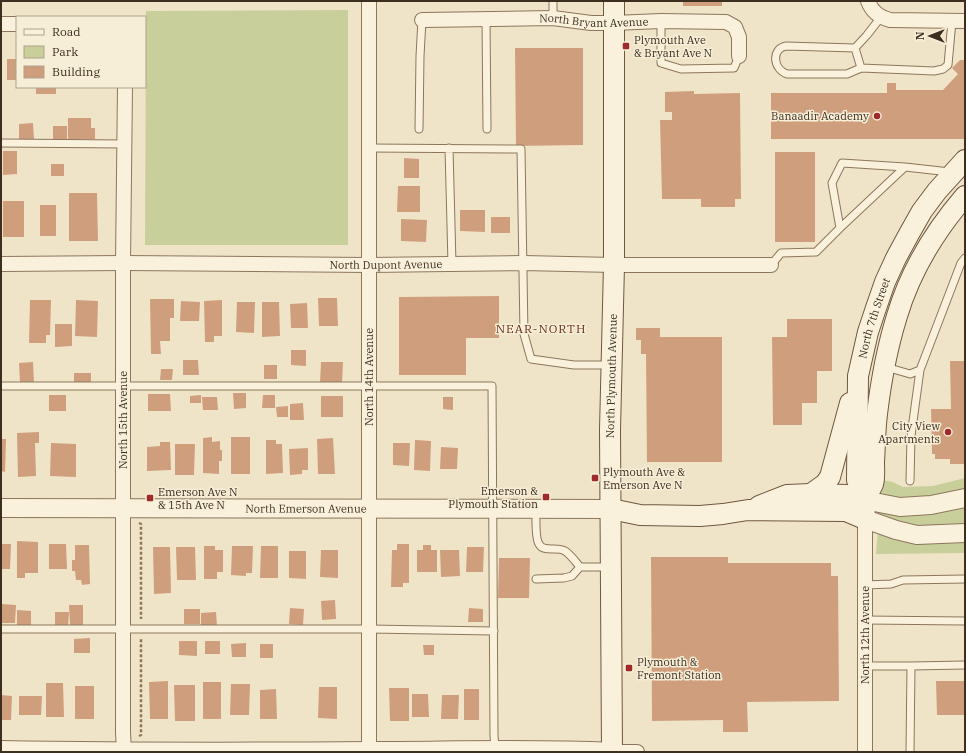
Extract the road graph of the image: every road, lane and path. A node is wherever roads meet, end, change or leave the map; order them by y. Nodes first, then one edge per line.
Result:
1 (369, 1) edge
2 (552, 1) edge
3 (614, 1) edge
4 (874, 10) edge
5 (553, 18) junction
6 (486, 19) junction
7 (422, 20) joint
8 (661, 21) junction
9 (958, 21) edge
10 (614, 23) junction
11 (1, 24) edge
12 (16, 24) edge
13 (855, 48) junction
14 (739, 56) joint
15 (861, 68) junction
16 (125, 88) edge
17 (487, 128) dead end
18 (419, 129) dead end
19 (1, 143) edge
20 (125, 144) junction
21 (369, 148) junction
22 (449, 148) junction
23 (959, 166) edge
24 (905, 167) junction
25 (965, 196) edge
26 (840, 228) junction
27 (965, 258) edge
28 (124, 263) junction
29 (523, 263) junction
30 (1, 264) edge
31 (452, 264) junction
32 (614, 264) junction
33 (369, 265) junction
34 (771, 265) joint
35 (612, 365) junction
36 (884, 366) junction
37 (920, 370) junction
38 (858, 376) junction
39 (1, 386) edge
40 (124, 386) junction
41 (369, 386) junction
42 (910, 481) dead end
43 (811, 494) junction
44 (965, 498) edge
45 (1, 508) edge
46 (123, 508) junction
47 (369, 508) junction
48 (493, 508) junction
49 (536, 509) junction
50 (611, 509) junction
51 (865, 509) junction
52 (748, 510) junction
53 (965, 533) edge
54 (580, 566) junction
55 (611, 567) junction
56 (536, 579) dead end
57 (965, 579) edge
58 (865, 585) junction
59 (865, 620) junction
60 (965, 621) edge
61 (1, 629) edge
62 (369, 629) junction
63 (123, 630) junction
64 (494, 631) junction
65 (965, 665) edge
66 (865, 666) junction
67 (911, 666) junction
68 (1, 750) edge
69 (500, 751) edge
70 (124, 752) edge
71 (369, 752) edge
72 (612, 752) edge
73 (637, 752) edge
74 (865, 752) edge
75 (910, 752) edge

1 - 21 street, North 14th Avenue
2 - 5 lane
3 - 10 main road, North Plymouth Avenue
4 - 9 street
4 - 13 lane
5 - 6 street, North Bryant Avenue
5 - 10 street, North Bryant Avenue
6 - 7 street, North Bryant Avenue
6 - 17 lane
7 - 18 lane
8 - 10 street, North Bryant Avenue
8 - 14 street, North Bryant Avenue
8 - 14 lane
9 - 15 lane
10 - 32 main road, North Plymouth Avenue
11 - 12 street
13 - 15 lane
13 - 15 lane
16 - 20 street, North 15th Avenue
19 - 20 lane
20 - 28 street, North 15th Avenue
21 - 22 lane
21 - 33 street, North 14th Avenue
22 - 29 lane
22 - 31 lane
23 - 24 lane
23 - 38 main road, North 7th Street
24 - 26 lane
24 - 26 lane
25 - 36 main road, North 7th Street
26 - 34 lane
27 - 37 lane
28 - 30 street, North Dupont Avenue
28 - 33 street, North Dupont Avenue
28 - 40 street, North 15th Avenue
29 - 31 street, North Dupont Avenue
29 - 32 street, North Dupont Avenue
29 - 35 lane
31 - 33 street, North Dupont Avenue
32 - 34 street, North Dupont Avenue
32 - 35 main road, North Plymouth Avenue
33 - 41 street, North 14th Avenue
35 - 50 main road, North Plymouth Avenue
36 - 37 lane
36 - 51 main road, North 7th Street
37 - 42 lane
38 - 43 main road
38 - 51 main road, North 7th Street
39 - 40 lane
40 - 41 lane
40 - 46 street, North 15th Avenue
41 - 47 street, North 14th Avenue
41 - 48 lane
43 - 51 main road
43 - 52 main road
44 - 51 street
45 - 46 street, North Emerson Avenue
46 - 47 street, North Emerson Avenue
46 - 63 street, North 15th Avenue
47 - 48 street, North Emerson Avenue
47 - 62 street, North 14th Avenue
48 - 49 street, North Emerson Avenue
48 - 64 lane
49 - 50 street, North Emerson Avenue
49 - 54 lane
50 - 52 main road
50 - 55 main road, North Plymouth Avenue
51 - 52 main road
51 - 53 street
51 - 58 street, North 12th Avenue
54 - 55 lane
54 - 56 lane
55 - 72 main road, North Plymouth Avenue
57 - 58 lane
58 - 59 street, North 12th Avenue
59 - 60 lane
59 - 66 street, North 12th Avenue
61 - 63 lane
62 - 63 lane
62 - 64 lane
62 - 71 street, North 14th Avenue
63 - 70 street, North 15th Avenue
64 - 69 lane
65 - 67 lane
66 - 67 lane
66 - 74 street, North 12th Avenue
67 - 75 lane
68 - 70 street
69 - 71 street
69 - 72 street
70 - 71 street
72 - 73 street

